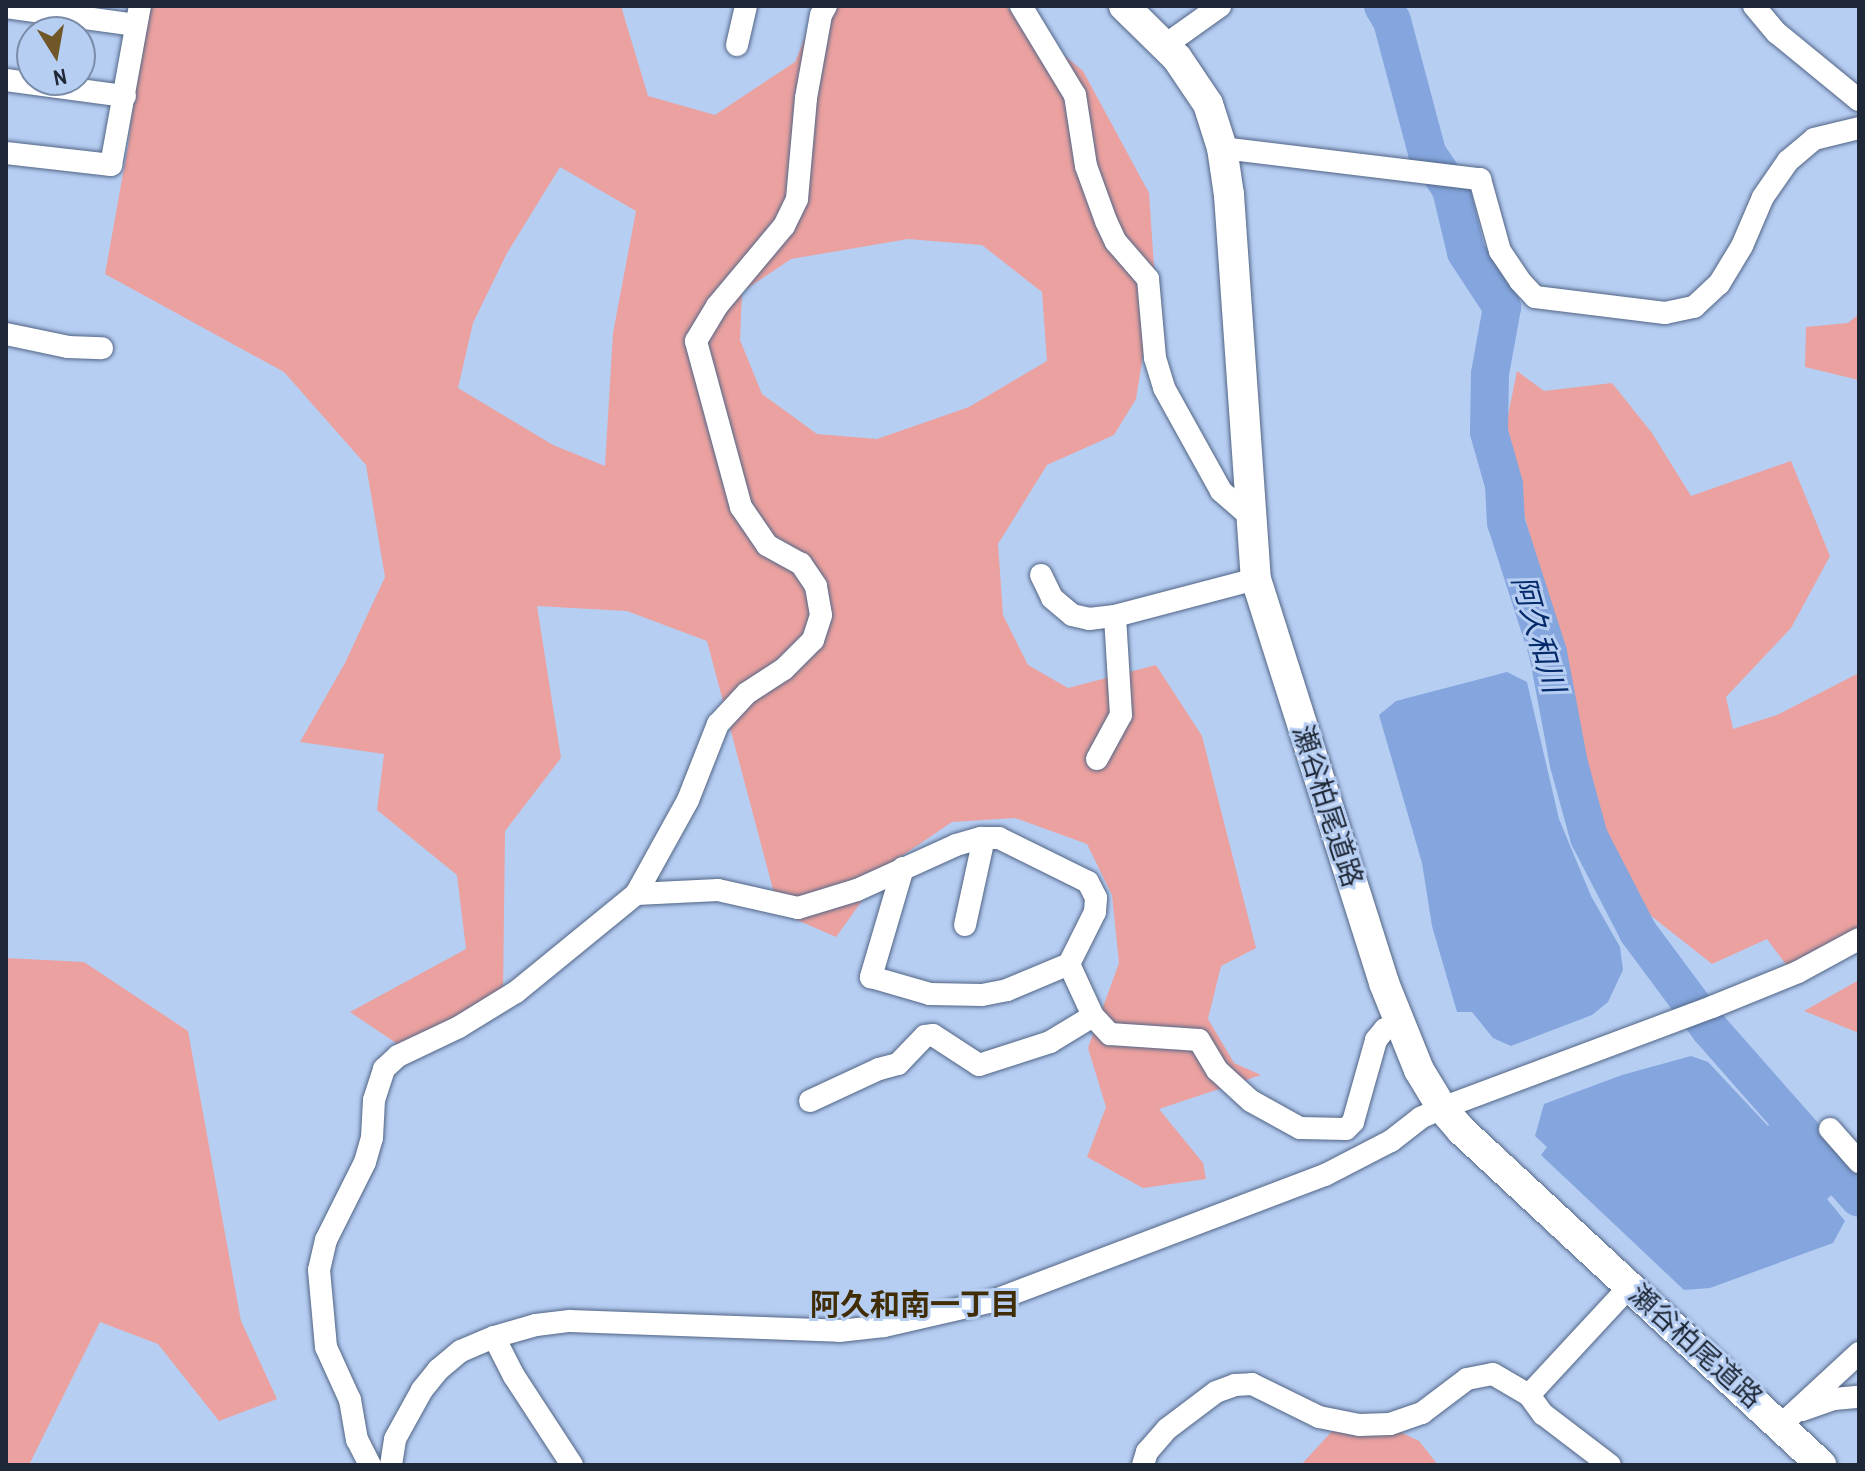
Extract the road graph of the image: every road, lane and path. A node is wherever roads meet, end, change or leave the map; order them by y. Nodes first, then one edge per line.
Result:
1 (746, 6) edge
2 (826, 6) edge
3 (1021, 6) edge
4 (1124, 6) edge
5 (1220, 6) edge
6 (1754, 6) edge
7 (6, 7) edge
8 (138, 15) edge
9 (737, 45) dead end
10 (1164, 46) junction
11 (6, 80) edge
12 (125, 96) junction
13 (1859, 100) edge
14 (1859, 128) edge
15 (1222, 148) junction
16 (6, 153) edge
17 (6, 334) edge
18 (102, 348) dead end
19 (1250, 516) junction
20 (1041, 575) dead end
21 (1256, 579) junction
22 (1115, 616) junction
23 (1097, 759) dead end
24 (984, 838) junction
25 (903, 868) junction
26 (636, 894) junction
27 (965, 925) dead end
28 (1859, 939) edge
29 (1069, 964) junction
30 (1093, 1016) junction
31 (1399, 1024) junction
32 (810, 1101) dead end
33 (1442, 1108) junction
34 (1830, 1129) dead end
35 (1859, 1162) edge
36 (1630, 1286) junction
37 (494, 1337) junction
38 (1859, 1353) edge
39 (1529, 1395) junction
40 (1859, 1397) edge
41 (1789, 1418) junction
42 (370, 1465) edge
43 (391, 1465) edge
44 (572, 1465) edge
45 (1143, 1465) edge
46 (1610, 1465) edge
47 (1822, 1465) edge

1 - 9 street
2 - 26 street
3 - 19 street
4 - 10 main road, 瀬谷柏尾道路
5 - 10 street
6 - 13 street
7 - 8 street
8 - 12 street
10 - 15 main road, 瀬谷柏尾道路
11 - 12 street
12 - 16 street
14 - 15 street
15 - 19 main road, 瀬谷柏尾道路
17 - 18 street
19 - 21 main road, 瀬谷柏尾道路
20 - 22 street
21 - 22 street
21 - 31 main road, 瀬谷柏尾道路
22 - 23 street
24 - 25 street
24 - 27 street
24 - 29 street
25 - 26 street
25 - 29 street
26 - 42 street
28 - 33 street
29 - 30 street
30 - 31 street
30 - 32 street
31 - 33 main road, 瀬谷柏尾道路
33 - 36 main road, 瀬谷柏尾道路
33 - 37 street
34 - 35 street
36 - 39 street
36 - 41 main road, 瀬谷柏尾道路
37 - 43 street
37 - 44 street
38 - 41 street
39 - 45 street
39 - 46 street
40 - 41 street
41 - 47 main road, 瀬谷柏尾道路

